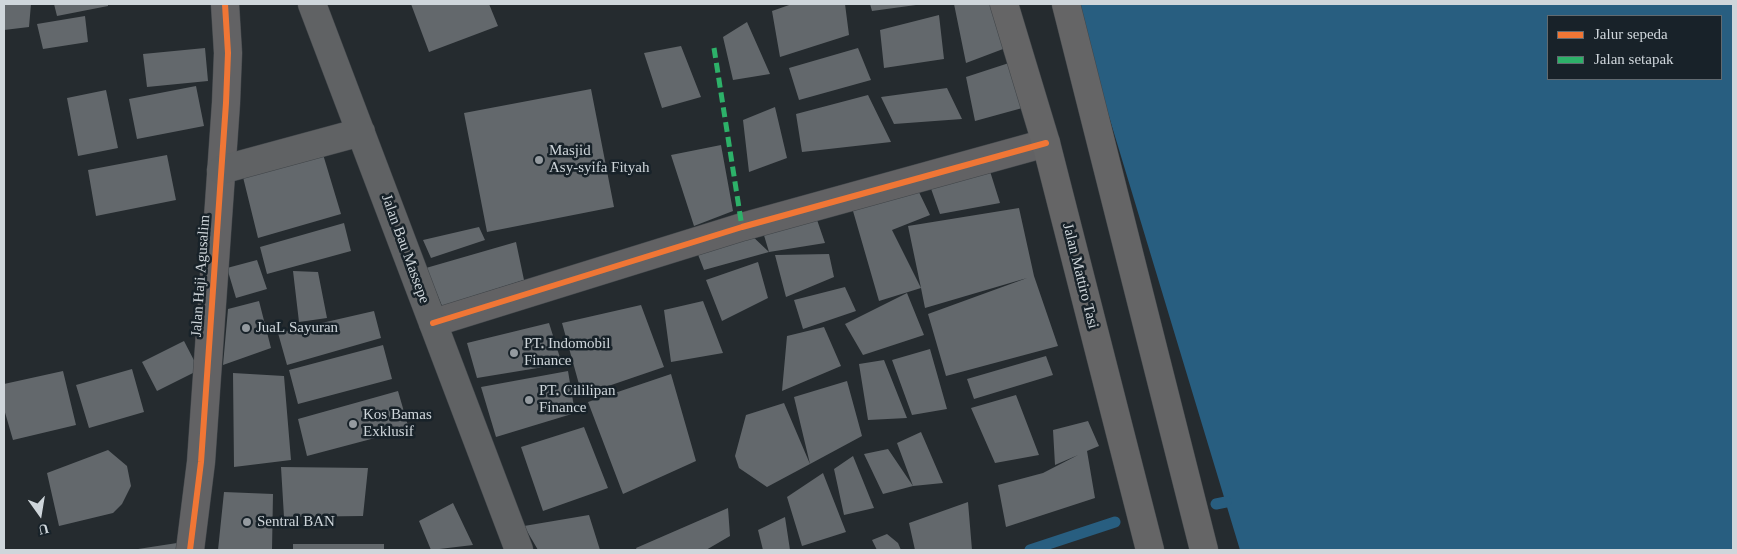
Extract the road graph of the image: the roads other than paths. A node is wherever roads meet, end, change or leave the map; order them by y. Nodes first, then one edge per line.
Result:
1 (225, 4) edge
2 (312, 4) edge
3 (1004, 4) edge
4 (1066, 4) edge
5 (361, 132) junction
6 (1046, 143) junction
7 (220, 170) junction
8 (432, 323) junction
9 (190, 550) edge
10 (519, 550) edge
11 (1150, 550) edge
12 (1204, 550) edge

1 - 7 street, Jalan Haji Agusalim
2 - 5 highway, Jalan Bau Massepe
3 - 6 main road, Jalan Mattiro Tasi
4 - 12 main road
5 - 7 highway
5 - 8 highway, Jalan Bau Massepe
6 - 8 street
6 - 11 main road, Jalan Mattiro Tasi
7 - 9 street, Jalan Haji Agusalim
8 - 10 highway, Jalan Bau Massepe

